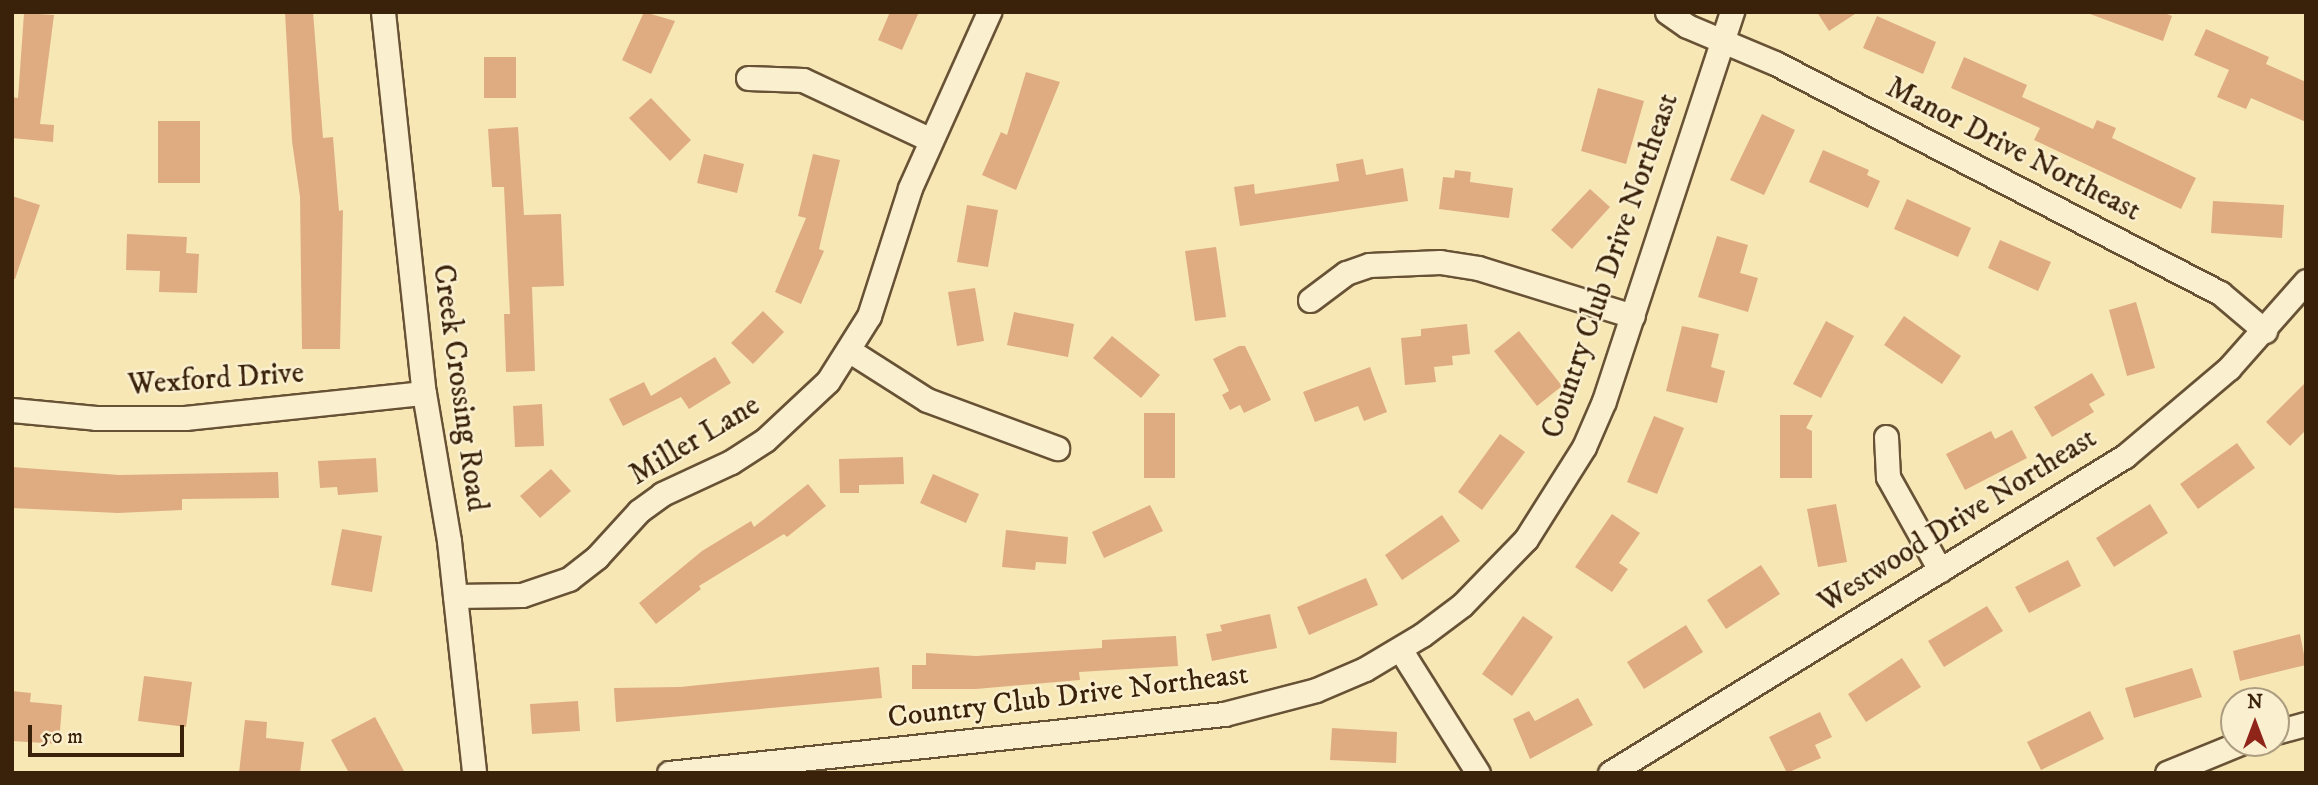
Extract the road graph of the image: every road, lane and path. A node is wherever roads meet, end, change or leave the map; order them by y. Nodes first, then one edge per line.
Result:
1 (383, 12) edge
2 (989, 12) edge
3 (1667, 12) edge
4 (1732, 12) edge
5 (1724, 38) junction
6 (748, 78) dead end
7 (929, 139) junction
8 (2306, 281) edge
9 (1310, 300) dead end
10 (1633, 316) junction
11 (2265, 331) junction
12 (850, 351) junction
13 (424, 393) junction
14 (12, 410) edge
15 (1886, 437) dead end
16 (1057, 448) dead end
17 (1940, 570) junction
18 (455, 596) junction
19 (1400, 649) junction
20 (2220, 751) edge
21 (474, 773) edge
22 (669, 773) edge
23 (1478, 773) edge
24 (1610, 773) edge
25 (2167, 773) edge

1 - 13 street, Creek Crossing Road
2 - 7 street, Miller Lane
3 - 5 street, Manor Drive Northeast
4 - 5 street, Country Club Drive Northeast
5 - 10 street, Country Club Drive Northeast
5 - 11 street, Manor Drive Northeast
6 - 7 street
7 - 12 street, Miller Lane
8 - 11 street, Westwood Drive Northeast
9 - 10 street
10 - 19 street, Country Club Drive Northeast
11 - 17 street, Westwood Drive Northeast
12 - 16 street
12 - 18 street, Miller Lane
13 - 14 street, Wexford Drive
13 - 18 street, Creek Crossing Road
15 - 17 street
17 - 24 street, Westwood Drive Northeast
18 - 21 street, Creek Crossing Road
19 - 22 street, Country Club Drive Northeast
19 - 23 street
20 - 25 street

